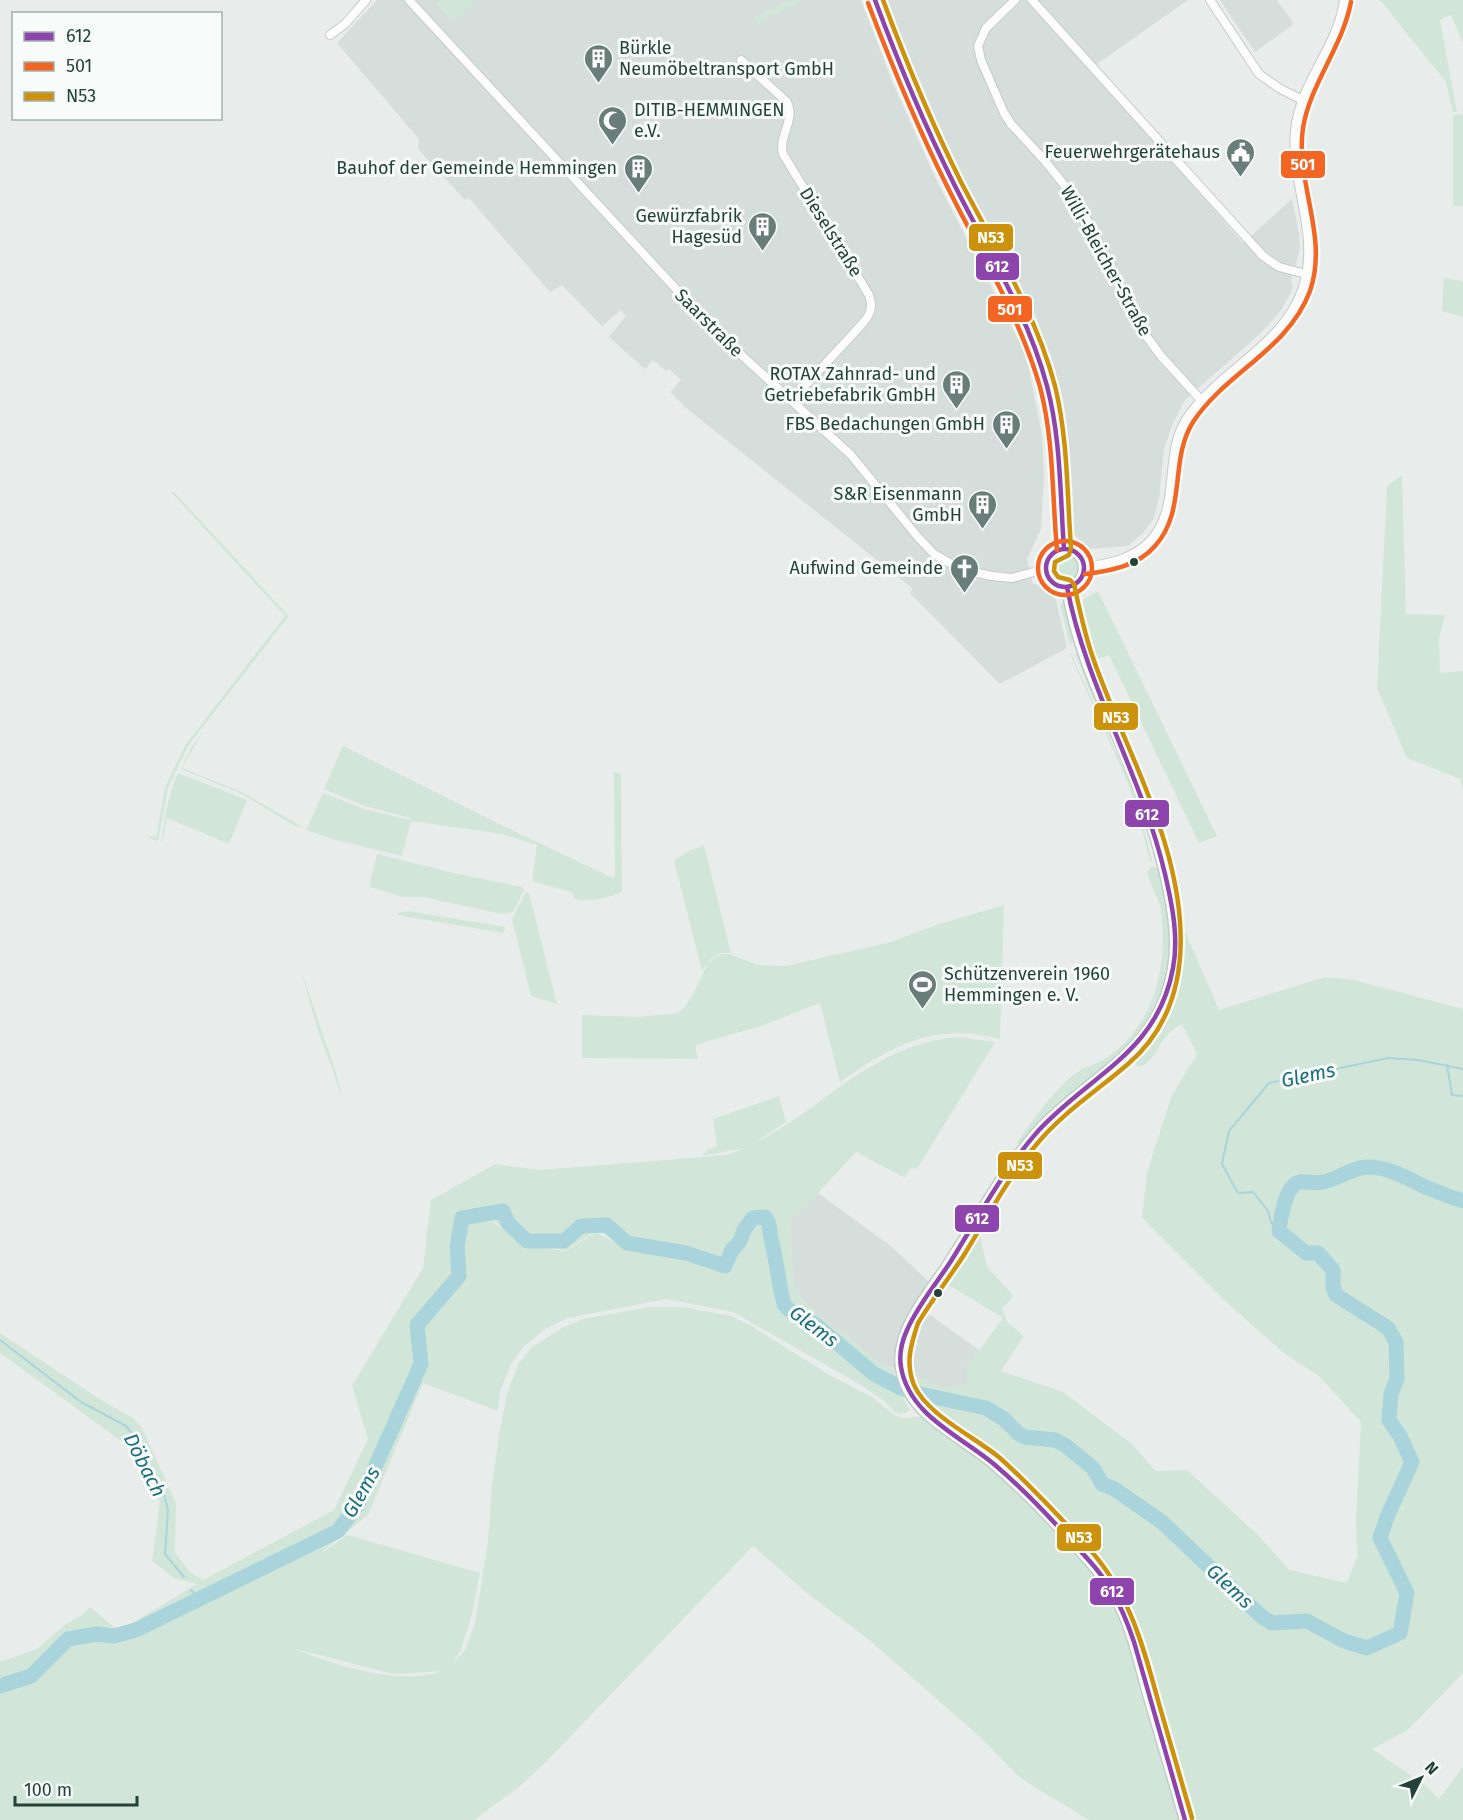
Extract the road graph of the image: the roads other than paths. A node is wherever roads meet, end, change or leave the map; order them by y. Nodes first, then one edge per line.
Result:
1 (366, 0) edge
2 (409, 0) edge
3 (875, 0) edge
4 (1015, 0) edge
5 (1032, 0) edge
6 (1210, 0) edge
7 (1344, 0) edge
8 (330, 35) dead end
9 (741, 60) dead end
10 (1302, 99) junction
11 (1306, 274) junction
12 (792, 400) junction
13 (1201, 400) junction
14 (1064, 549) junction
15 (1084, 567) junction
16 (1045, 569) junction
17 (1067, 587) junction
18 (1185, 1820) edge

1 - 8 street
2 - 12 street, Saarstraße
3 - 14 street
4 - 13 street, Willi-Bleicher-Straße
5 - 11 street
6 - 10 street
7 - 10 street
9 - 12 street, Dieselstraße
10 - 11 street
11 - 13 street
12 - 16 street, Saarstraße
13 - 15 street
14 - 15 street
14 - 16 street
15 - 17 street
16 - 17 street
17 - 18 street

